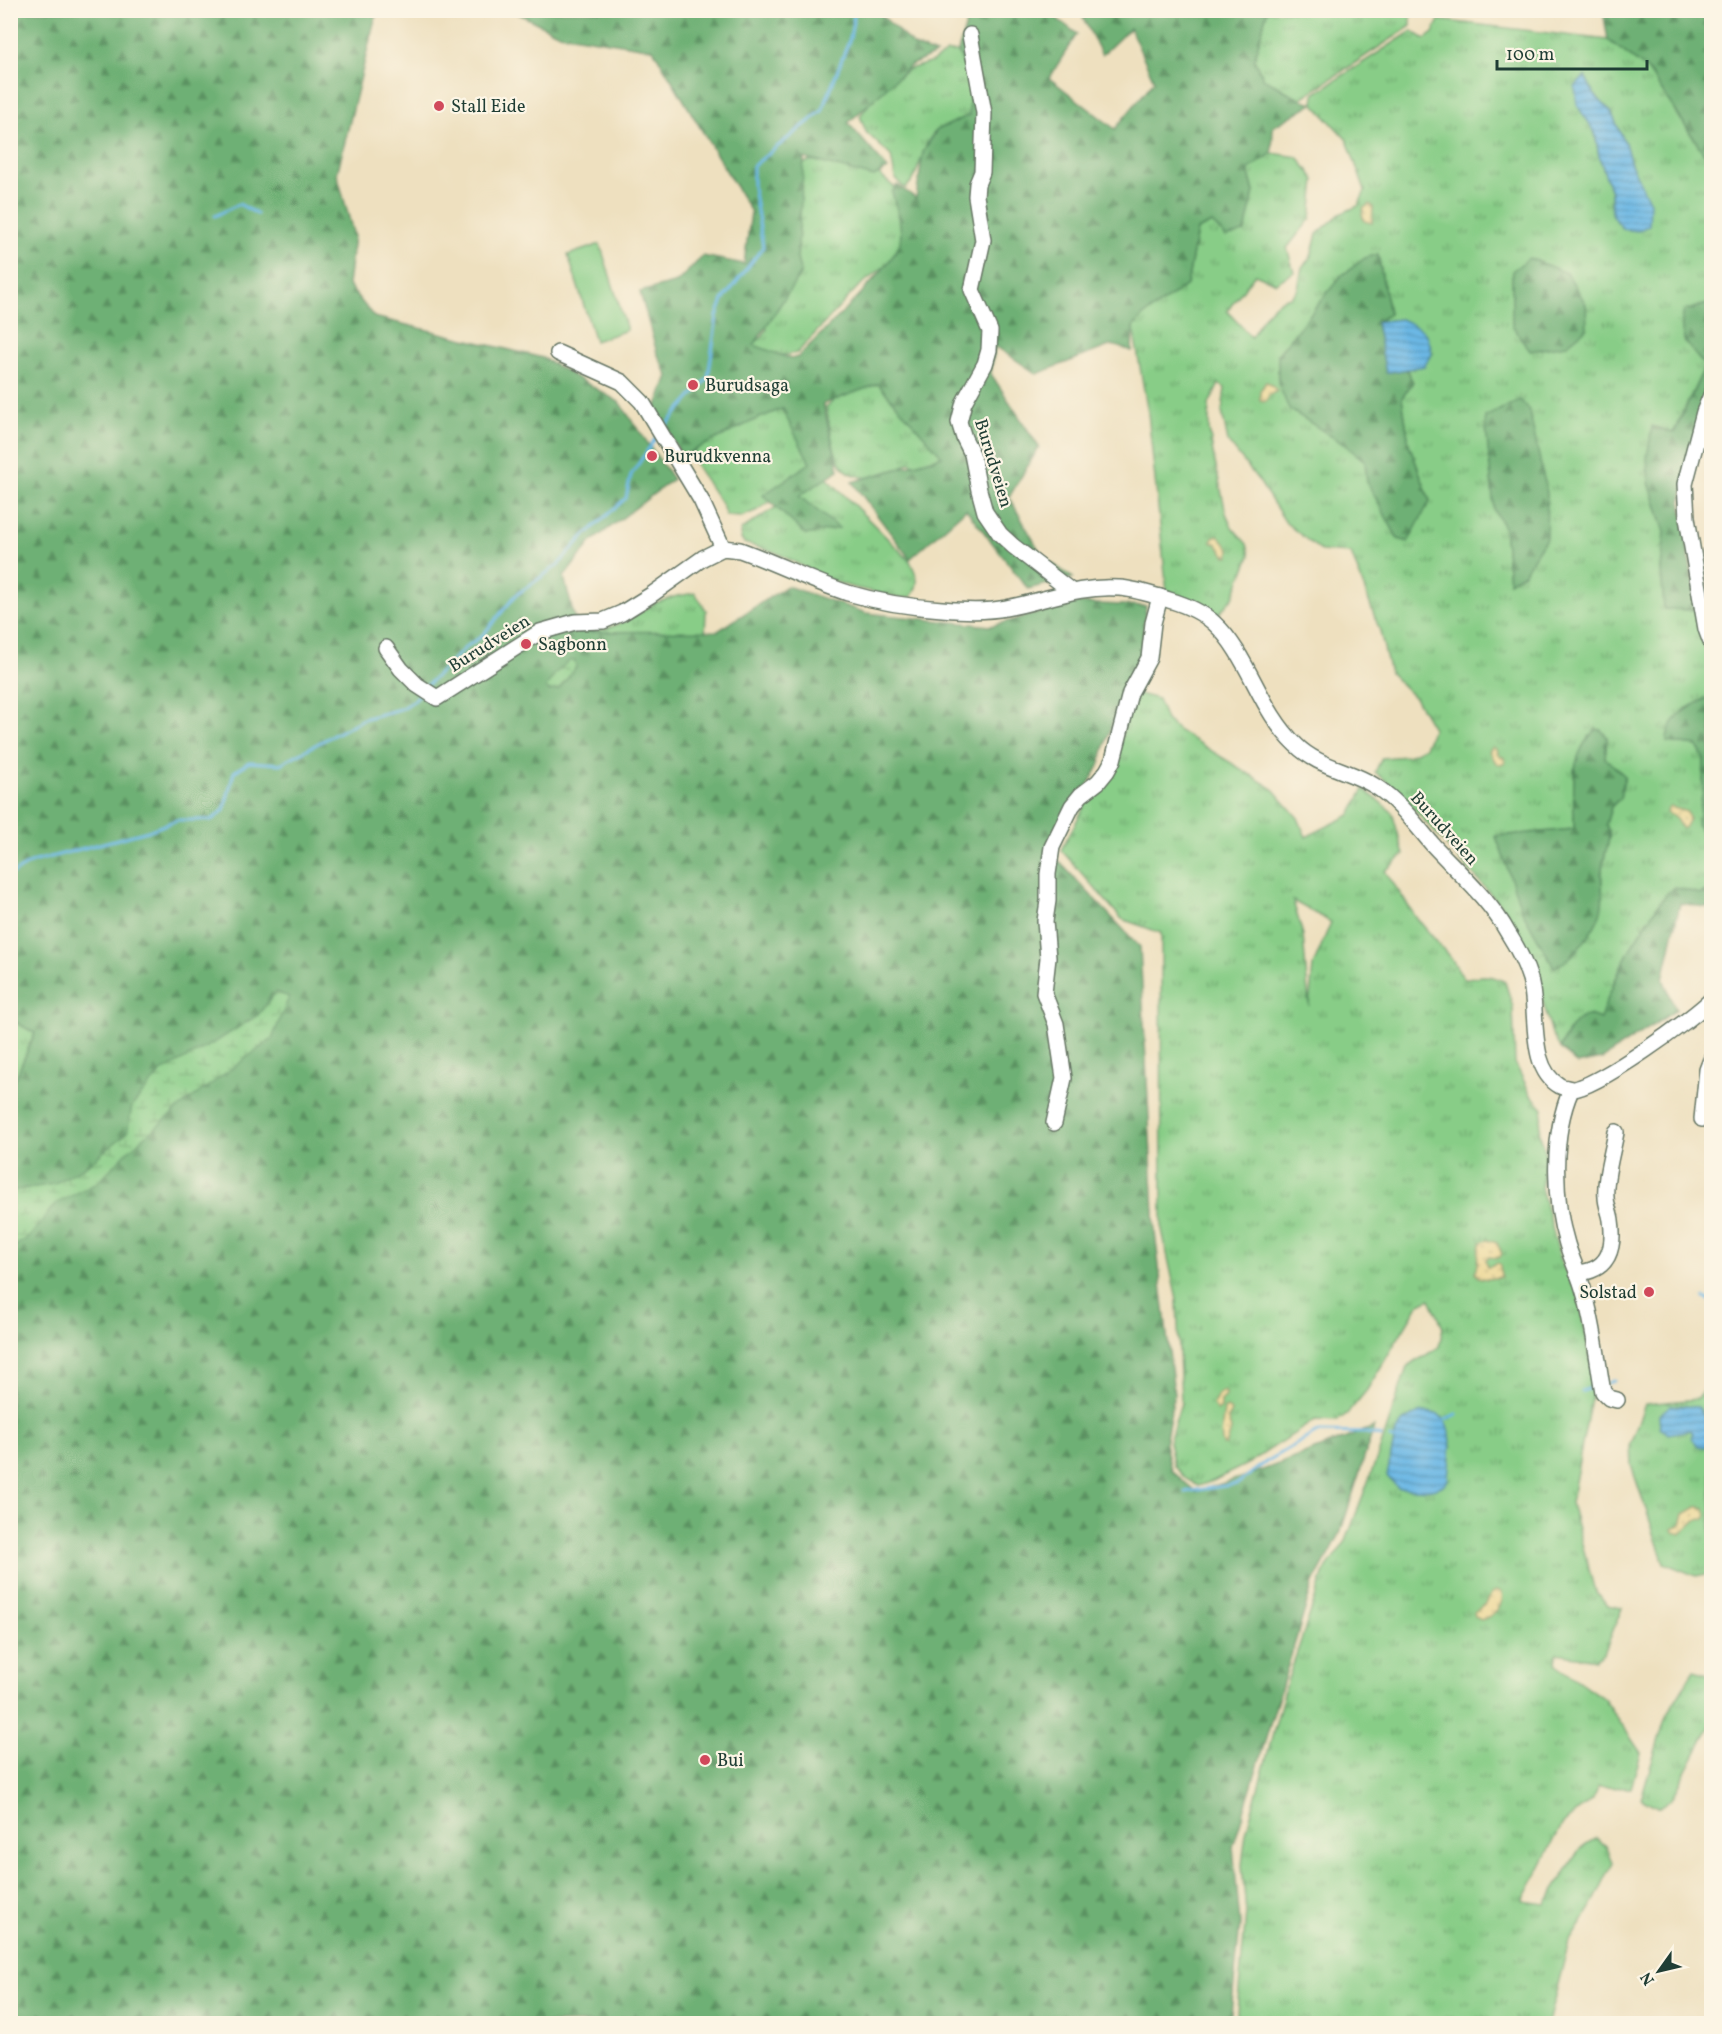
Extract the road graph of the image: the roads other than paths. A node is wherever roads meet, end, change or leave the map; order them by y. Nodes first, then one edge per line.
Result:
1 (970, 35) dead end
2 (558, 353) dead end
3 (1712, 393) edge
4 (723, 548) junction
5 (1071, 591) junction
6 (1160, 597) junction
7 (1712, 645) edge
8 (386, 648) dead end
9 (1712, 999) edge
10 (1712, 1057) edge
11 (1571, 1090) junction
12 (1702, 1119) dead end
13 (1054, 1123) dead end
14 (1616, 1132) dead end
15 (1577, 1273) junction
16 (1617, 1400) dead end

1 - 5 street, Burudveien
2 - 4 street
3 - 7 street
4 - 5 street, Burudveien
4 - 8 street, Burudveien
5 - 6 street, Burudveien
6 - 11 street, Burudveien
6 - 13 street
9 - 11 street
10 - 12 street
11 - 15 street
14 - 15 street
15 - 16 street

